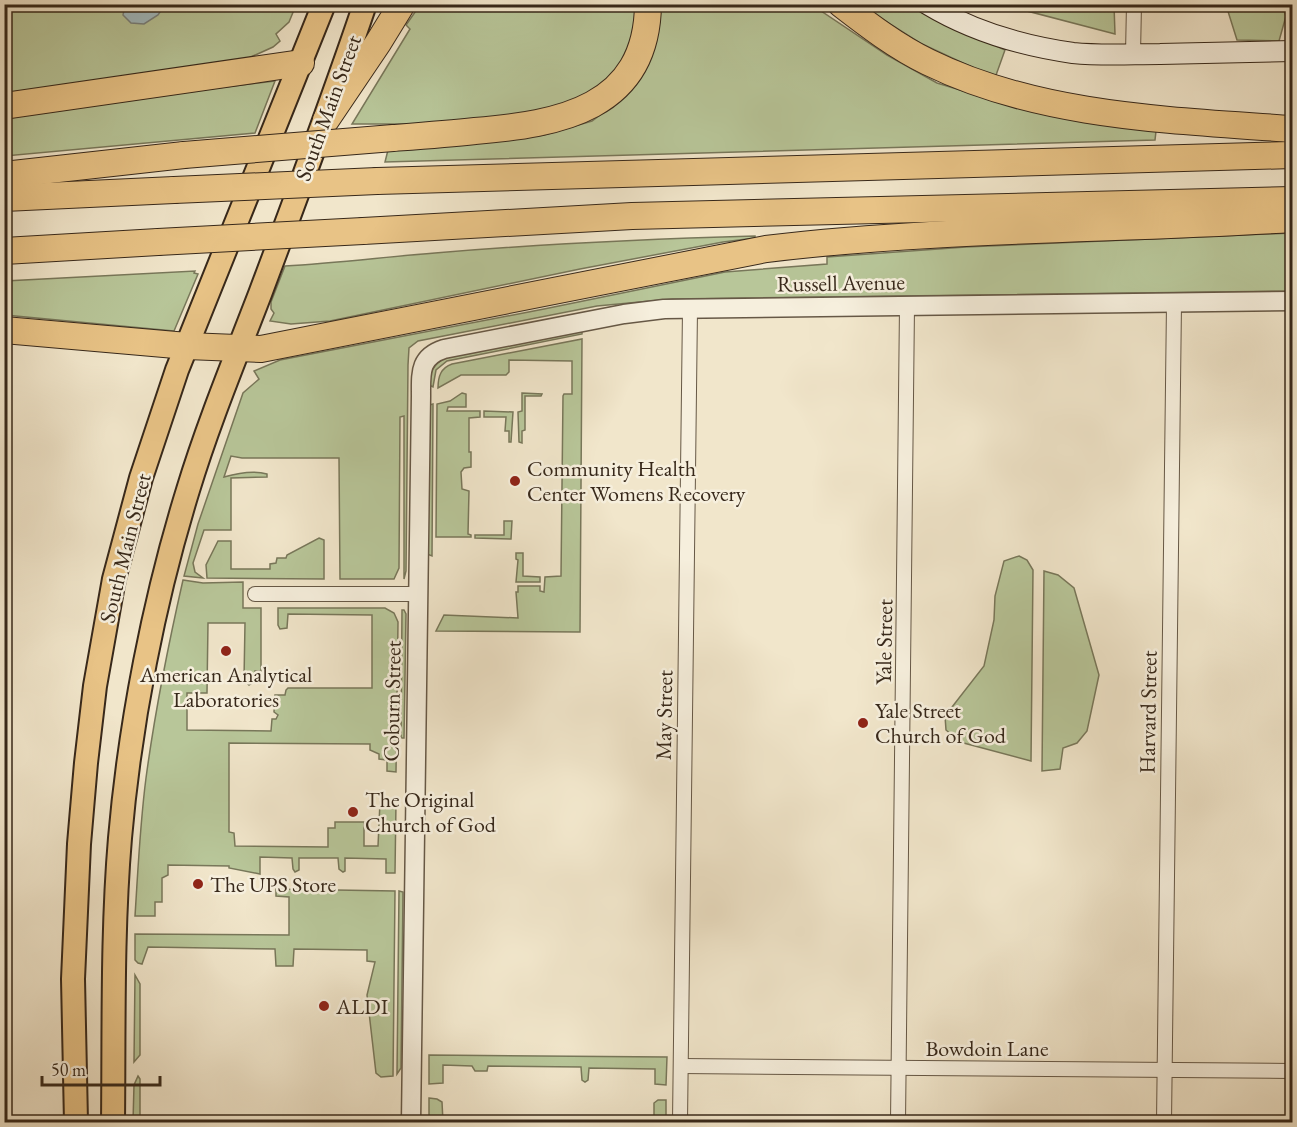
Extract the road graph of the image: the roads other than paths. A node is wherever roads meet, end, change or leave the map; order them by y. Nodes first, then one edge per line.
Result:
1 (324, 4) edge
2 (365, 4) edge
3 (402, 4) edge
4 (648, 4) edge
5 (841, 4) edge
6 (927, 4) edge
7 (1134, 4) edge
8 (1293, 51) edge
9 (1133, 54) junction
10 (301, 63) junction
11 (4, 106) edge
12 (326, 120) junction
13 (1293, 129) edge
14 (1293, 155) edge
15 (4, 176) edge
16 (4, 198) edge
17 (1293, 200) edge
18 (1293, 219) edge
19 (4, 251) edge
20 (1293, 301) edge
21 (1174, 303) junction
22 (907, 306) junction
23 (690, 309) junction
24 (4, 330) edge
25 (187, 346) junction
26 (239, 348) junction
27 (421, 388) joint
28 (255, 594) dead end
29 (417, 594) junction
30 (681, 1066) junction
31 (899, 1069) junction
32 (1165, 1070) junction
33 (1293, 1071) edge
34 (76, 1122) edge
35 (113, 1122) edge
36 (411, 1122) edge
37 (680, 1122) edge
38 (898, 1122) edge
39 (1164, 1122) edge

1 - 10 main road, South Main Street
2 - 12 main road, South Main Street
3 - 12 highway
4 - 15 highway, bridge
5 - 13 highway
6 - 9 main road
7 - 9 street
8 - 9 main road
10 - 11 highway
10 - 25 main road, South Main Street
12 - 26 main road, South Main Street
14 - 16 highway, bridge
17 - 19 highway, bridge
18 - 26 highway
20 - 21 street, Russell Avenue
21 - 22 street, Russell Avenue
21 - 32 street, Harvard Street
22 - 23 street, Russell Avenue
22 - 31 street, Yale Street
23 - 27 street, Russell Avenue
23 - 30 street, May Street
24 - 25 highway
25 - 26 highway
25 - 34 main road, South Main Street
26 - 35 main road, South Main Street
27 - 29 street, Coburn Street
28 - 29 street
29 - 36 street, Coburn Street
30 - 31 street, Bowdoin Lane
30 - 37 street, May Street
31 - 32 street, Bowdoin Lane
31 - 38 street, Yale Street
32 - 33 street, Bowdoin Lane
32 - 39 street, Harvard Street

